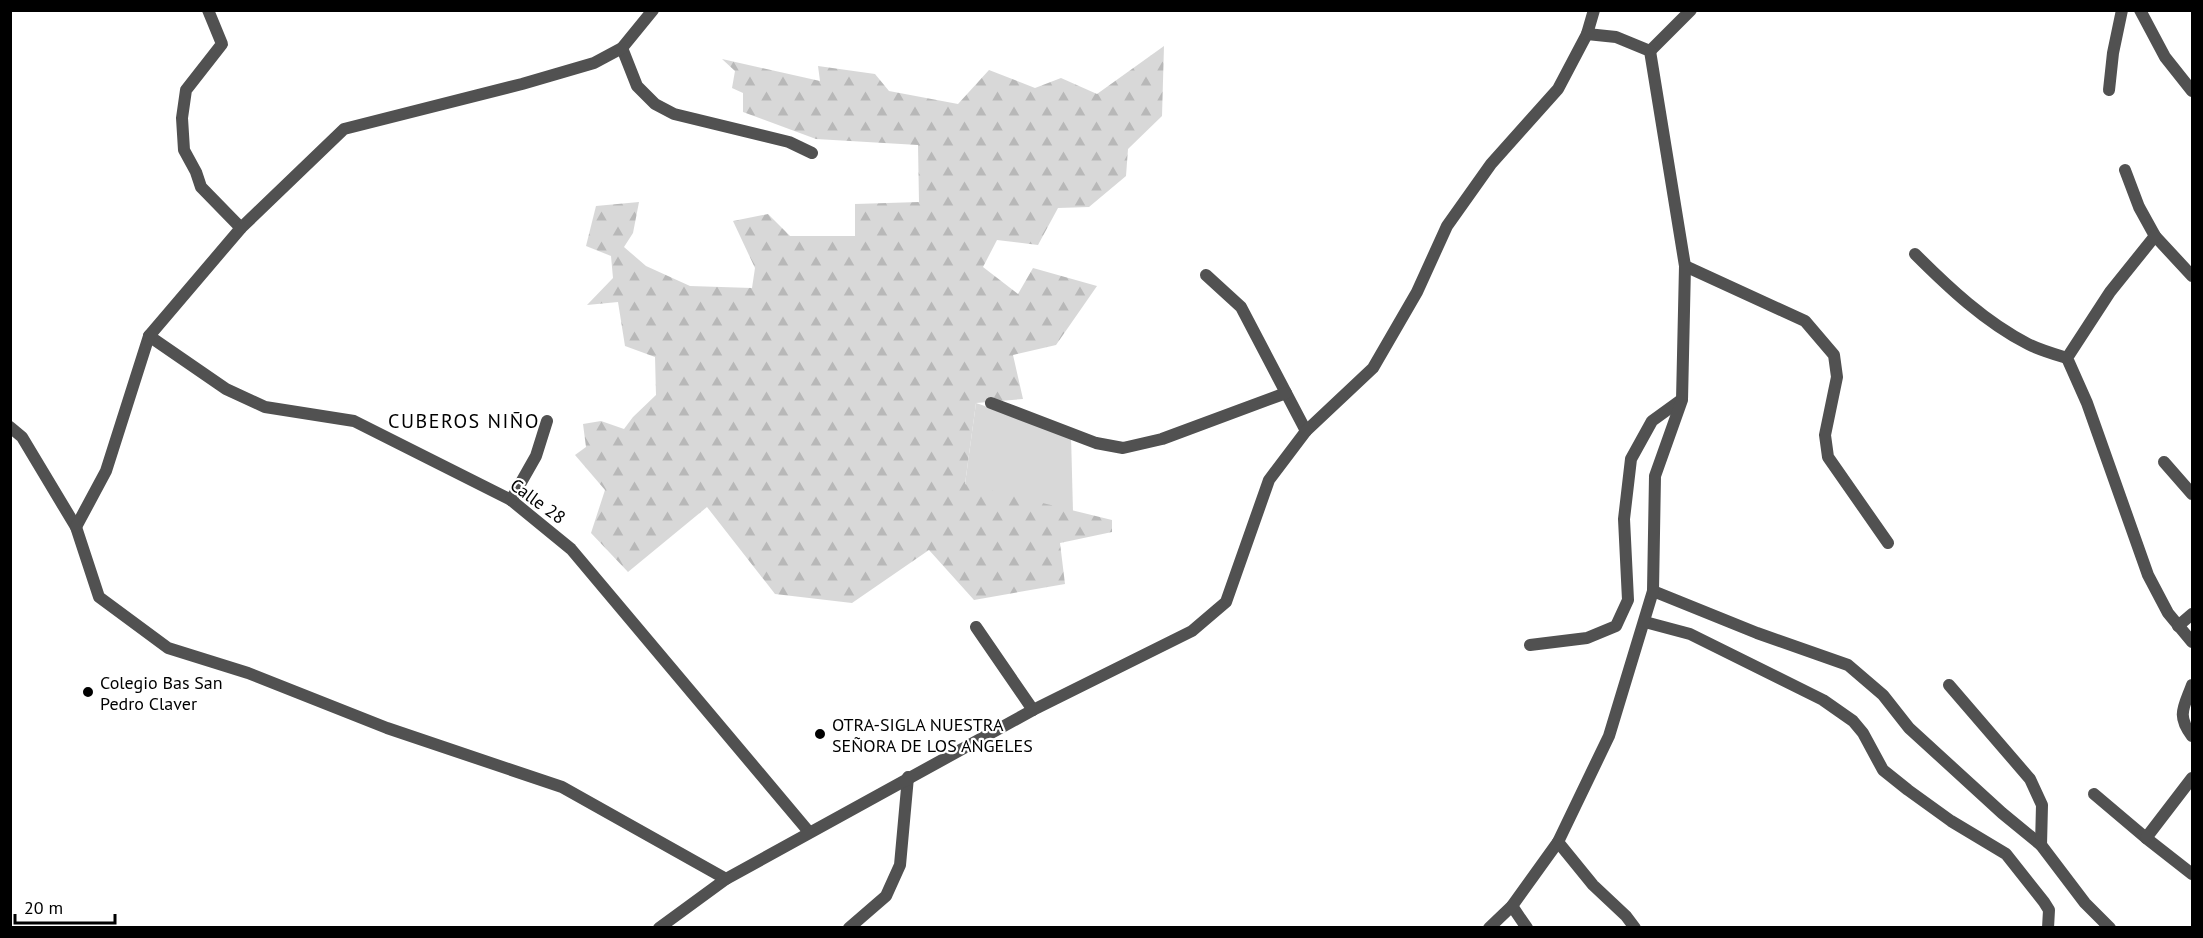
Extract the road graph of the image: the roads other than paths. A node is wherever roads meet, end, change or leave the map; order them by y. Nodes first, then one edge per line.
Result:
1 (208, 10) edge
2 (653, 10) edge
3 (1594, 10) edge
4 (1691, 10) edge
5 (2122, 10) edge
6 (2140, 10) edge
7 (1587, 34) junction
8 (622, 48) junction
9 (1650, 51) junction
10 (2109, 90) dead end
11 (2193, 90) edge
12 (812, 153) dead end
13 (2125, 170) dead end
14 (241, 228) junction
15 (2155, 236) junction
16 (1915, 254) dead end
17 (1684, 266) junction
18 (1206, 275) dead end
19 (2193, 276) edge
20 (149, 336) junction
21 (2067, 358) junction
22 (1286, 393) junction
23 (1682, 400) junction
24 (991, 403) dead end
25 (547, 421) dead end
26 (10, 427) edge
27 (1306, 431) junction
28 (2164, 462) dead end
29 (2193, 494) edge
30 (511, 500) junction
31 (76, 527) junction
32 (1888, 543) dead end
33 (1653, 591) junction
34 (2193, 614) edge
35 (1645, 622) junction
36 (2178, 626) junction
37 (976, 627) dead end
38 (2193, 642) edge
39 (1530, 645) dead end
40 (1949, 685) dead end
41 (2193, 685) edge
42 (1034, 710) junction
43 (2193, 736) edge
44 (908, 777) junction
45 (2193, 778) edge
46 (2094, 794) dead end
47 (809, 831) junction
48 (2146, 838) junction
49 (1558, 842) junction
50 (2041, 845) junction
51 (2193, 874) edge
52 (726, 879) junction
53 (1512, 906) junction
54 (659, 927) edge
55 (849, 927) edge
56 (1490, 927) edge
57 (1527, 927) edge
58 (1635, 927) edge
59 (2048, 927) edge
60 (2110, 927) edge

1 - 14 street
2 - 8 street
3 - 7 street
4 - 9 street
5 - 10 street
6 - 11 street
7 - 9 street
7 - 27 street
8 - 12 street
8 - 14 street
9 - 17 street
13 - 15 street
14 - 20 street
15 - 19 street
15 - 21 street
16 - 21 street
17 - 23 street
17 - 32 street
18 - 22 street
20 - 30 street, Calle 28
20 - 31 street
21 - 36 street
22 - 24 street
22 - 27 street
23 - 33 street
23 - 39 street
25 - 30 street
26 - 31 street
27 - 42 street
28 - 29 street
30 - 47 street, Calle 28
31 - 52 street
33 - 35 street
33 - 50 street
34 - 36 street
35 - 49 street
35 - 59 street
36 - 38 street
37 - 42 street
40 - 50 street
41 - 43 street
42 - 44 street
44 - 47 street
44 - 55 street
45 - 48 street
46 - 48 street
47 - 52 street
48 - 51 street
49 - 53 street
49 - 58 street
50 - 60 street
52 - 54 street
53 - 56 street
53 - 57 street

